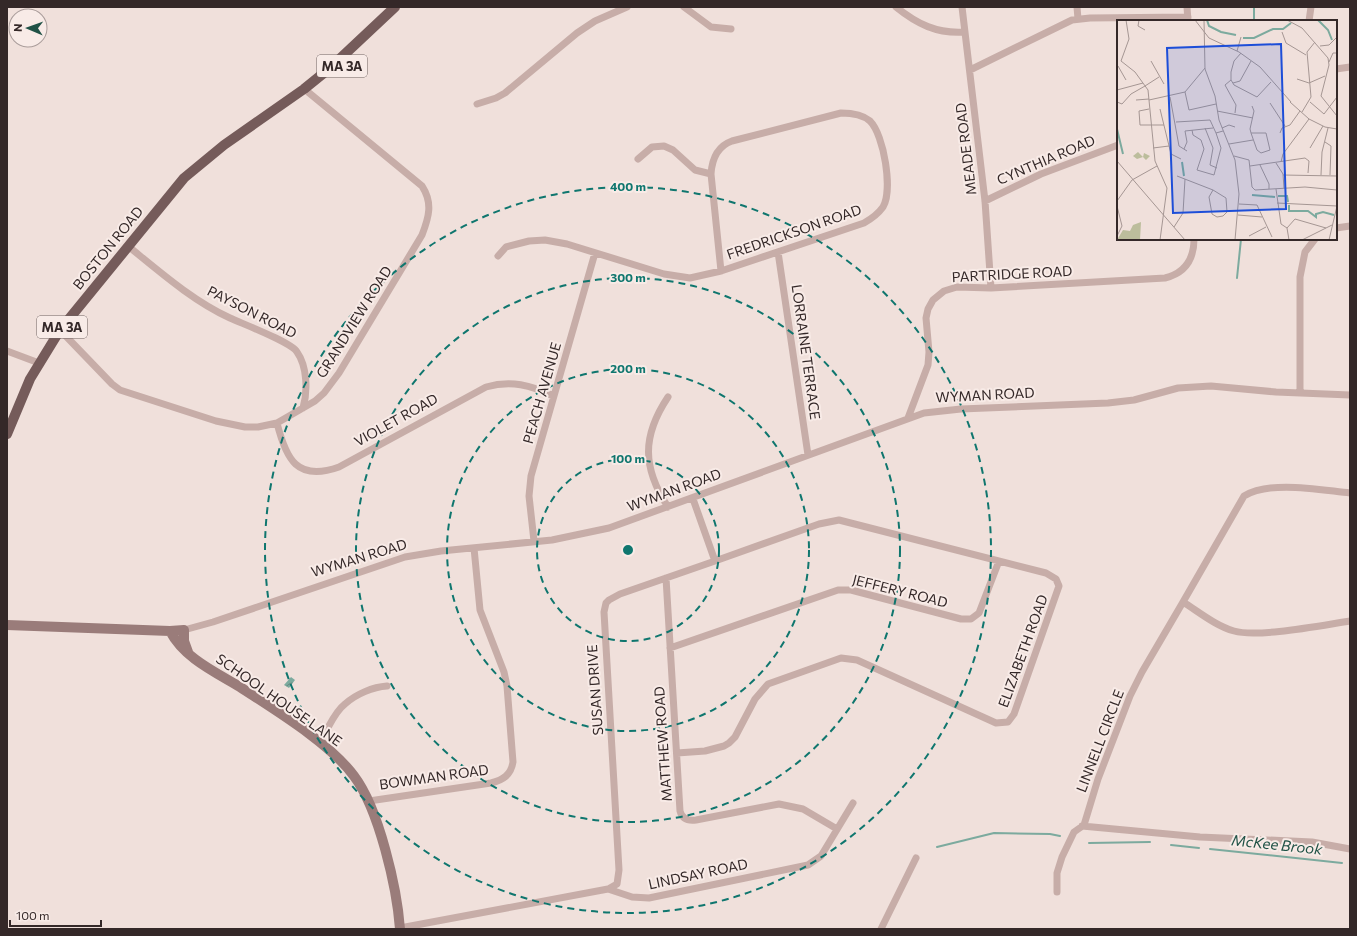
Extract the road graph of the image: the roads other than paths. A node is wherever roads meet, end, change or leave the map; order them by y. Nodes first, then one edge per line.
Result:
1 (396, 7) edge
2 (404, 7) edge
3 (627, 7) edge
4 (684, 7) edge
5 (896, 7) edge
6 (962, 7) edge
7 (1077, 7) edge
8 (1187, 7) edge
9 (1311, 7) edge
10 (1078, 19) junction
11 (1188, 19) edge
12 (1310, 20) edge
13 (731, 28) dead end
14 (965, 32) junction
15 (1350, 67) edge
16 (1337, 69) edge
17 (970, 70) junction
18 (308, 92) junction
19 (477, 104) dead end
20 (271, 113) junction
21 (1117, 145) edge
22 (638, 159) dead end
23 (711, 174) junction
24 (986, 201) junction
25 (1350, 226) edge
26 (1337, 228) edge
27 (1194, 240) edge
28 (1314, 240) edge
29 (128, 246) junction
30 (778, 252) junction
31 (595, 253) junction
32 (498, 256) dead end
33 (721, 271) junction
34 (991, 288) junction
35 (60, 330) junction
36 (7, 351) edge
37 (39, 363) junction
38 (1300, 393) junction
39 (1350, 395) edge
40 (553, 396) junction
41 (668, 397) dead end
42 (303, 408) junction
43 (908, 418) junction
44 (277, 423) junction
45 (7, 434) edge
46 (808, 455) junction
47 (1350, 493) edge
48 (694, 499) junction
49 (668, 507) junction
50 (534, 541) junction
51 (474, 548) junction
52 (999, 560) junction
53 (715, 561) junction
54 (666, 578) junction
55 (1183, 602) junction
56 (1350, 621) edge
57 (7, 625) edge
58 (184, 630) junction
59 (170, 631) junction
60 (670, 648) junction
61 (189, 655) junction
62 (387, 686) dead end
63 (319, 742) junction
64 (677, 753) junction
65 (369, 801) junction
66 (853, 803) dead end
67 (1082, 826) junction
68 (837, 829) junction
69 (1350, 849) edge
70 (916, 858) dead end
71 (610, 888) junction
72 (1057, 892) dead end
73 (400, 929) edge
74 (882, 929) edge

1 - 20 main road, BOSTON ROAD / MA 3A
2 - 18 main road, BOSTON ROAD / MA 3A
3 - 19 street
4 - 13 street
5 - 14 street
6 - 14 street, MEADE ROAD
7 - 10 street
8 - 11 street
9 - 12 street
10 - 11 street
10 - 17 street
14 - 17 street, MEADE ROAD
15 - 16 street
17 - 24 street, MEADE ROAD
18 - 20 main road, BOSTON ROAD / MA 3A
18 - 42 street, GRANDVIEW ROAD
20 - 29 main road, BOSTON ROAD / MA 3A
21 - 24 street, CYNTHIA ROAD
22 - 23 street
23 - 30 street, FREDRICKSON ROAD
23 - 33 street, FREDRICKSON ROAD
24 - 34 street, MEADE ROAD
25 - 26 street
27 - 34 street, PARTRIDGE ROAD
28 - 38 street
29 - 35 main road, BOSTON ROAD / MA 3A
29 - 42 street, PAYSON ROAD
30 - 33 street, FREDRICKSON ROAD
30 - 46 street, LORRAINE TERRACE
31 - 32 street, FREDRICKSON ROAD
31 - 33 street, FREDRICKSON ROAD
31 - 40 street, PEACH AVENUE
34 - 43 street, PARTRIDGE ROAD
35 - 37 main road, BOSTON ROAD / MA 3A
35 - 44 street, GRANDVIEW ROAD
36 - 37 street
37 - 45 main road, BOSTON ROAD / MA 3A
38 - 39 street, WYMAN ROAD
38 - 43 street, WYMAN ROAD
40 - 44 street, VIOLET ROAD
40 - 50 street, PEACH AVENUE
41 - 49 street
42 - 44 street, GRANDVIEW ROAD
43 - 46 street, WYMAN ROAD
46 - 48 street, WYMAN ROAD
47 - 55 street, LINNELL CIRCLE
48 - 49 street, WYMAN ROAD
48 - 53 street
49 - 50 street, WYMAN ROAD
50 - 51 street, WYMAN ROAD
51 - 58 street, WYMAN ROAD
51 - 65 street, BOWMAN ROAD
52 - 53 street, ELIZABETH ROAD
52 - 60 street, JEFFERY ROAD
52 - 64 street, ELIZABETH ROAD
53 - 54 street, SUSAN DRIVE
54 - 60 street, MATTHEW ROAD
54 - 71 street, SUSAN DRIVE
55 - 56 street
55 - 67 street, LINNELL CIRCLE
57 - 59 street, WYMAN ROAD
58 - 59 street, WYMAN ROAD
58 - 61 street
59 - 61 street, SCHOOL HOUSE LANE
60 - 64 street, MATTHEW ROAD
61 - 63 street, SCHOOL HOUSE LANE
62 - 63 street
63 - 65 street, SCHOOL HOUSE LANE
64 - 68 street, MATTHEW ROAD
65 - 73 street, SCHOOL HOUSE LANE
66 - 68 street, LINDSAY ROAD
67 - 69 street
67 - 72 street, LINNELL CIRCLE
68 - 71 street, LINDSAY ROAD
70 - 74 street
71 - 73 street

